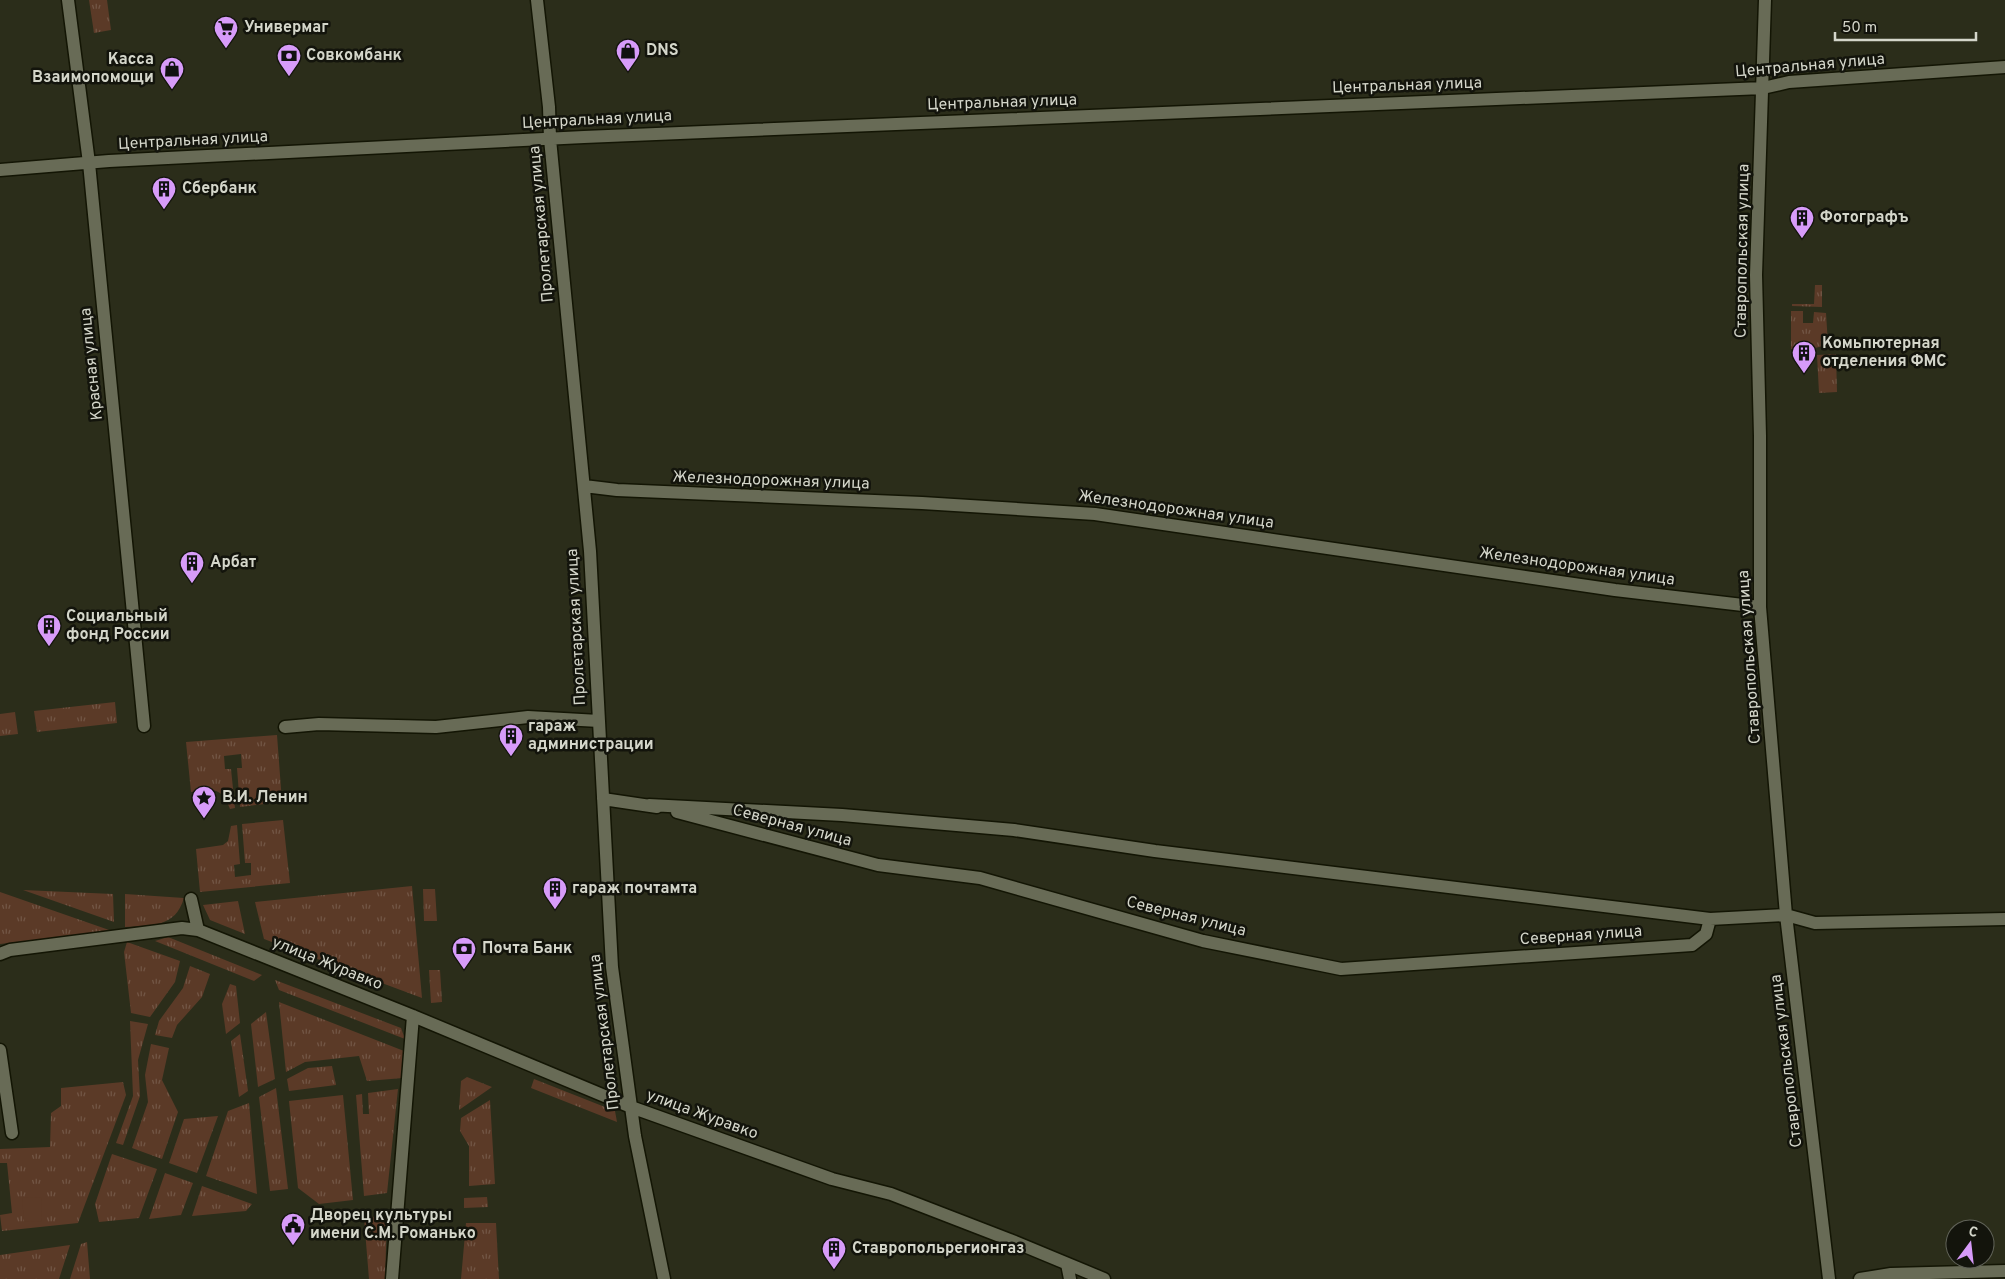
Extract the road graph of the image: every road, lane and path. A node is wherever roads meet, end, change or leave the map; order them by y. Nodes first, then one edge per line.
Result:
1 (68, 0) edge
2 (537, 0) edge
3 (1765, 0) edge
4 (2005, 67) edge
5 (1763, 88) junction
6 (550, 139) junction
7 (88, 163) junction
8 (0, 170) edge
9 (584, 486) junction
10 (1760, 607) junction
11 (599, 721) junction
12 (144, 726) dead end
13 (285, 727) dead end
14 (603, 799) junction
15 (649, 805) junction
16 (192, 899) dead end
17 (1786, 915) junction
18 (1710, 919) junction
19 (2005, 919) edge
20 (198, 930) junction
21 (0, 954) edge
22 (413, 1016) junction
23 (0, 1050) edge
24 (631, 1107) junction
25 (12, 1133) dead end
26 (1066, 1264) junction
27 (2005, 1271) edge
28 (392, 1279) edge
29 (664, 1279) edge
30 (1070, 1279) edge
31 (1104, 1279) edge
32 (1829, 1279) edge
33 (1860, 1279) edge

1 - 7 street, Красная улица
2 - 6 street, Пролетарская улица
3 - 5 street, Ставропольская улица
4 - 5 street, Центральная улица
5 - 6 street, Центральная улица
5 - 10 street, Ставропольская улица
6 - 7 street, Центральная улица
6 - 9 street, Пролетарская улица
7 - 8 street, Центральная улица
7 - 12 street, Красная улица
9 - 10 street, Железнодорожная улица
9 - 11 street, Пролетарская улица
10 - 17 street, Ставропольская улица
11 - 13 street
11 - 14 street, Пролетарская улица
14 - 15 street, Северная улица
14 - 24 street, Пролетарская улица
15 - 18 street, Северная улица
15 - 18 street, Северная улица
16 - 20 street
17 - 18 street, Северная улица
17 - 19 street, Северная улица
17 - 32 street, Ставропольская улица
20 - 21 street, улица Журавко
20 - 22 street, улица Журавко
22 - 24 street, улица Журавко
22 - 28 street
23 - 25 street
24 - 26 street, улица Журавко
24 - 29 street, Пролетарская улица
26 - 30 street
26 - 31 street, улица Журавко
27 - 33 street

